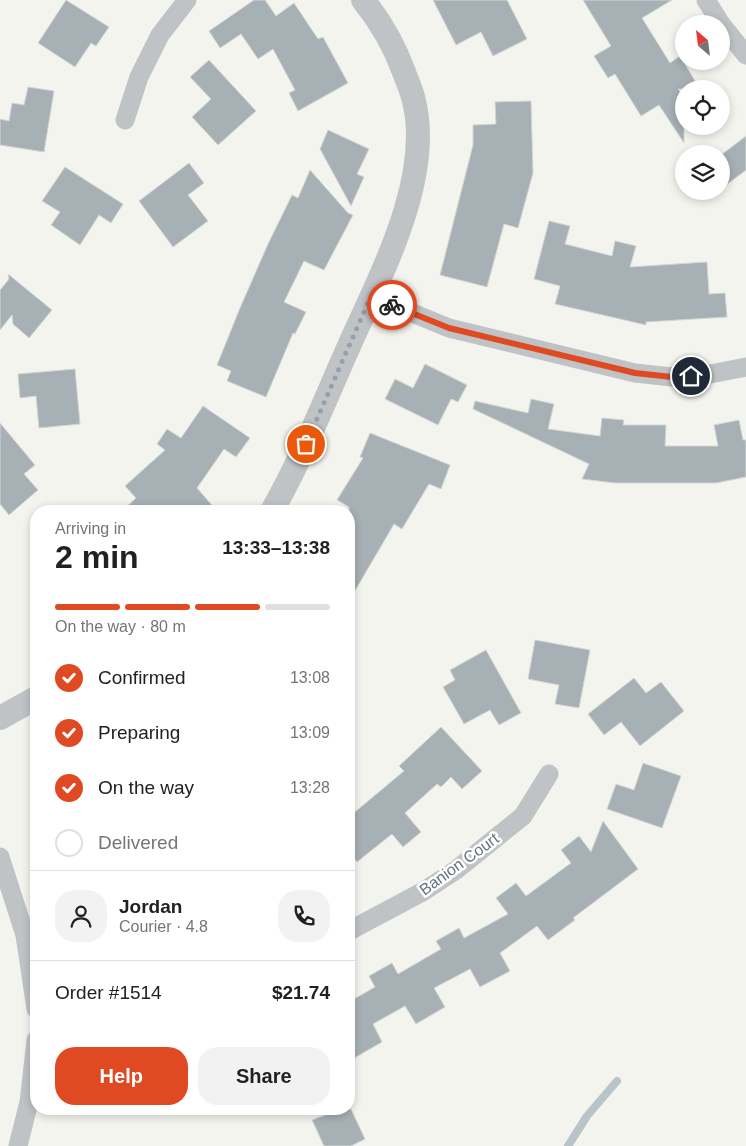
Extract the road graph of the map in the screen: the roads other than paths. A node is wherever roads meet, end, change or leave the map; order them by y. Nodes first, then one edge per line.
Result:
1 (187, 0) edge
2 (364, 0) edge
3 (706, 0) edge
4 (715, 15) edge
5 (730, 35) edge
6 (746, 55) edge
7 (125, 120) dead end
8 (371, 296) junction
9 (746, 367) edge
10 (275, 505) edge
11 (30, 701) edge
12 (0, 718) edge
13 (549, 774) dead end
14 (0, 857) edge
15 (355, 928) edge
16 (30, 969) edge
17 (30, 1093) edge
18 (18, 1146) edge

1 - 7 street
2 - 8 street
3 - 4 street
5 - 6 street
8 - 9 street
8 - 10 street
11 - 12 street
13 - 15 street, Banion Court
14 - 16 street
17 - 18 street

